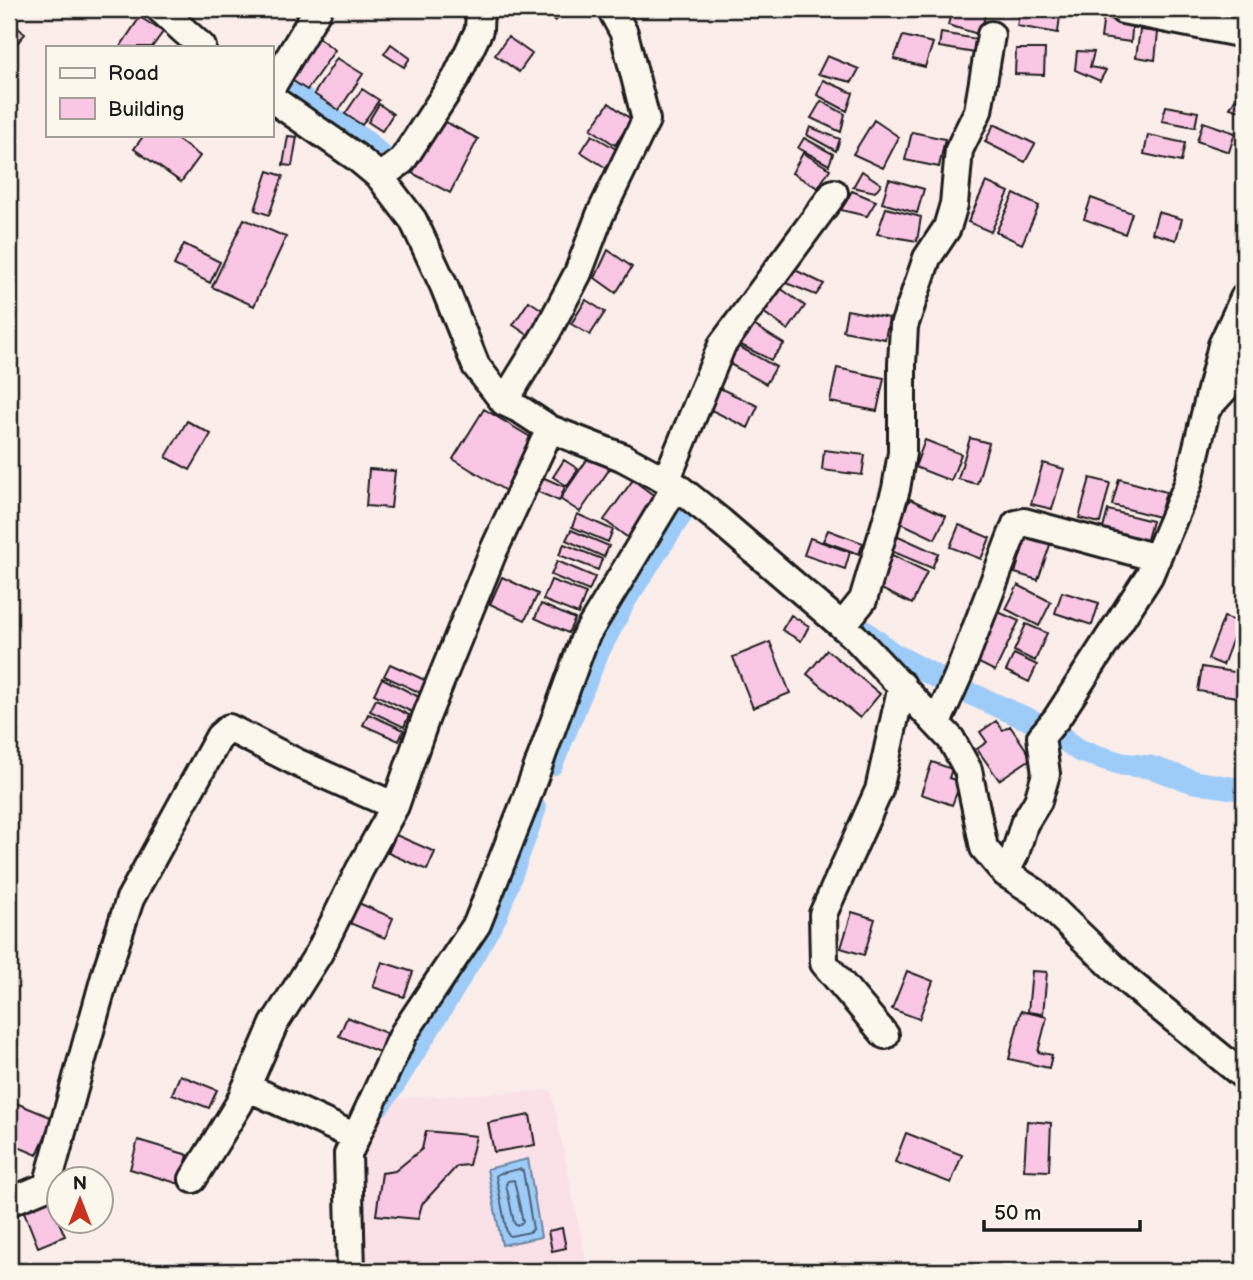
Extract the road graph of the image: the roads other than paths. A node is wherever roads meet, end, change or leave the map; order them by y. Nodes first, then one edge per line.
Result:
1 (160, 9) edge
2 (318, 9) edge
3 (480, 9) edge
4 (611, 9) edge
5 (1123, 10) dead end
6 (1244, 34) edge
7 (992, 35) dead end
8 (201, 46) edge
9 (274, 87) edge
10 (380, 177) junction
11 (834, 193) dead end
12 (1244, 299) edge
13 (1244, 358) edge
14 (504, 402) junction
15 (1206, 409) junction
16 (550, 429) junction
17 (671, 484) junction
18 (1157, 558) junction
19 (842, 626) junction
20 (902, 685) junction
21 (937, 723) junction
22 (395, 806) junction
23 (1005, 873) junction
24 (885, 1035) dead end
25 (1244, 1076) edge
26 (247, 1087) junction
27 (356, 1137) junction
28 (193, 1180) dead end
29 (9, 1202) edge
30 (351, 1271) edge

1 - 8 street
2 - 9 street
3 - 10 street
4 - 14 street
5 - 6 street
7 - 19 street
9 - 10 street
10 - 14 street
11 - 17 street
12 - 15 street
13 - 15 street
14 - 16 street
15 - 18 street
16 - 17 street
16 - 22 street
17 - 19 street
17 - 27 street
18 - 21 street
18 - 23 street
19 - 20 street
20 - 21 street
20 - 24 street
21 - 23 street
22 - 26 street
22 - 29 street
23 - 25 street
26 - 27 street
26 - 28 street
27 - 30 street

